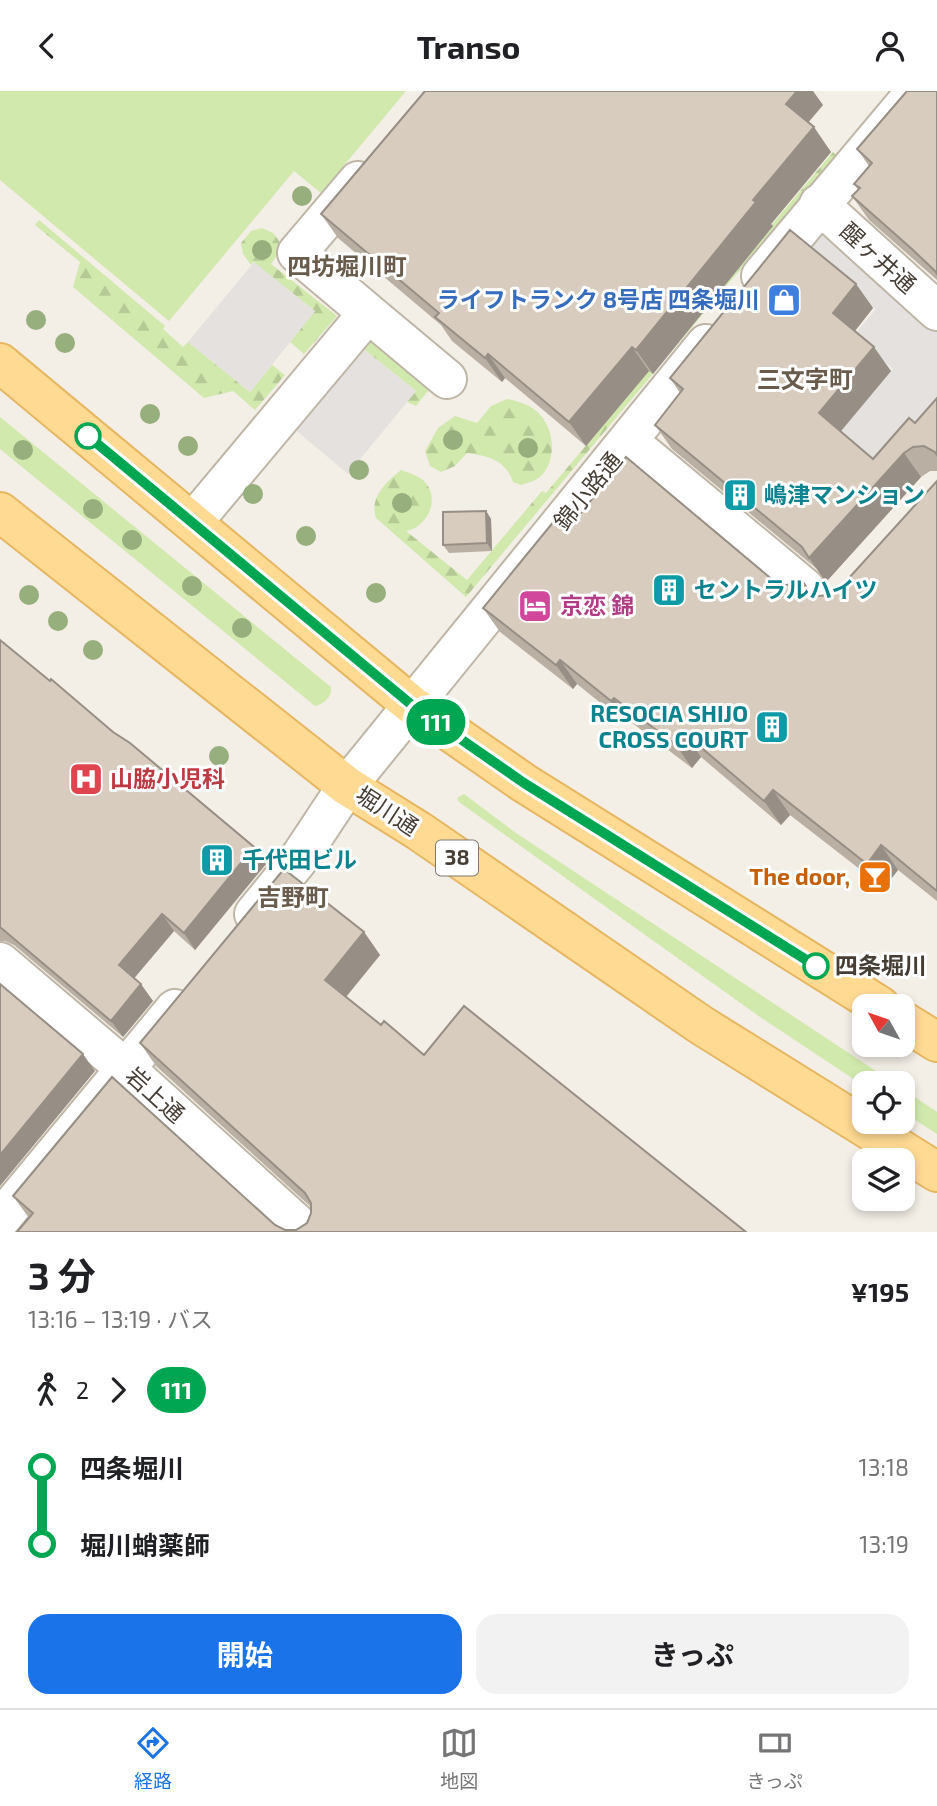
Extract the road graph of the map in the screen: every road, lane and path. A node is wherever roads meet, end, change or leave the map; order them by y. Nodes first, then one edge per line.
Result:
1 (916, 91) edge
2 (383, 152) edge
3 (819, 204) junction
4 (937, 311) edge
5 (368, 313) junction
6 (0, 363) edge
7 (447, 379) dead end
8 (628, 441) junction
9 (0, 512) edge
10 (192, 522) junction
11 (805, 588) edge
12 (413, 706) junction
13 (347, 786) junction
14 (229, 944) edge
15 (0, 963) edge
16 (195, 986) edge
17 (861, 994) edge
18 (915, 1028) edge
19 (937, 1042) edge
20 (126, 1069) junction
21 (937, 1172) edge
22 (0, 1220) edge
23 (306, 1232) edge

1 - 3 street, 錦小路通
2 - 5 street
3 - 4 street, 醒ヶ井通
3 - 8 street, 錦小路通
5 - 7 street
5 - 10 street
6 - 10 main road
8 - 11 street
8 - 12 street, 錦小路通
9 - 13 main road, 堀川通 / 38
10 - 12 main road
12 - 13 street, 錦小路通
12 - 17 main road
13 - 14 street, 錦小路通
13 - 21 main road, 堀川通 / 38
15 - 20 street, 岩上通
16 - 20 street
18 - 19 main road
20 - 22 street
20 - 23 street, 岩上通

